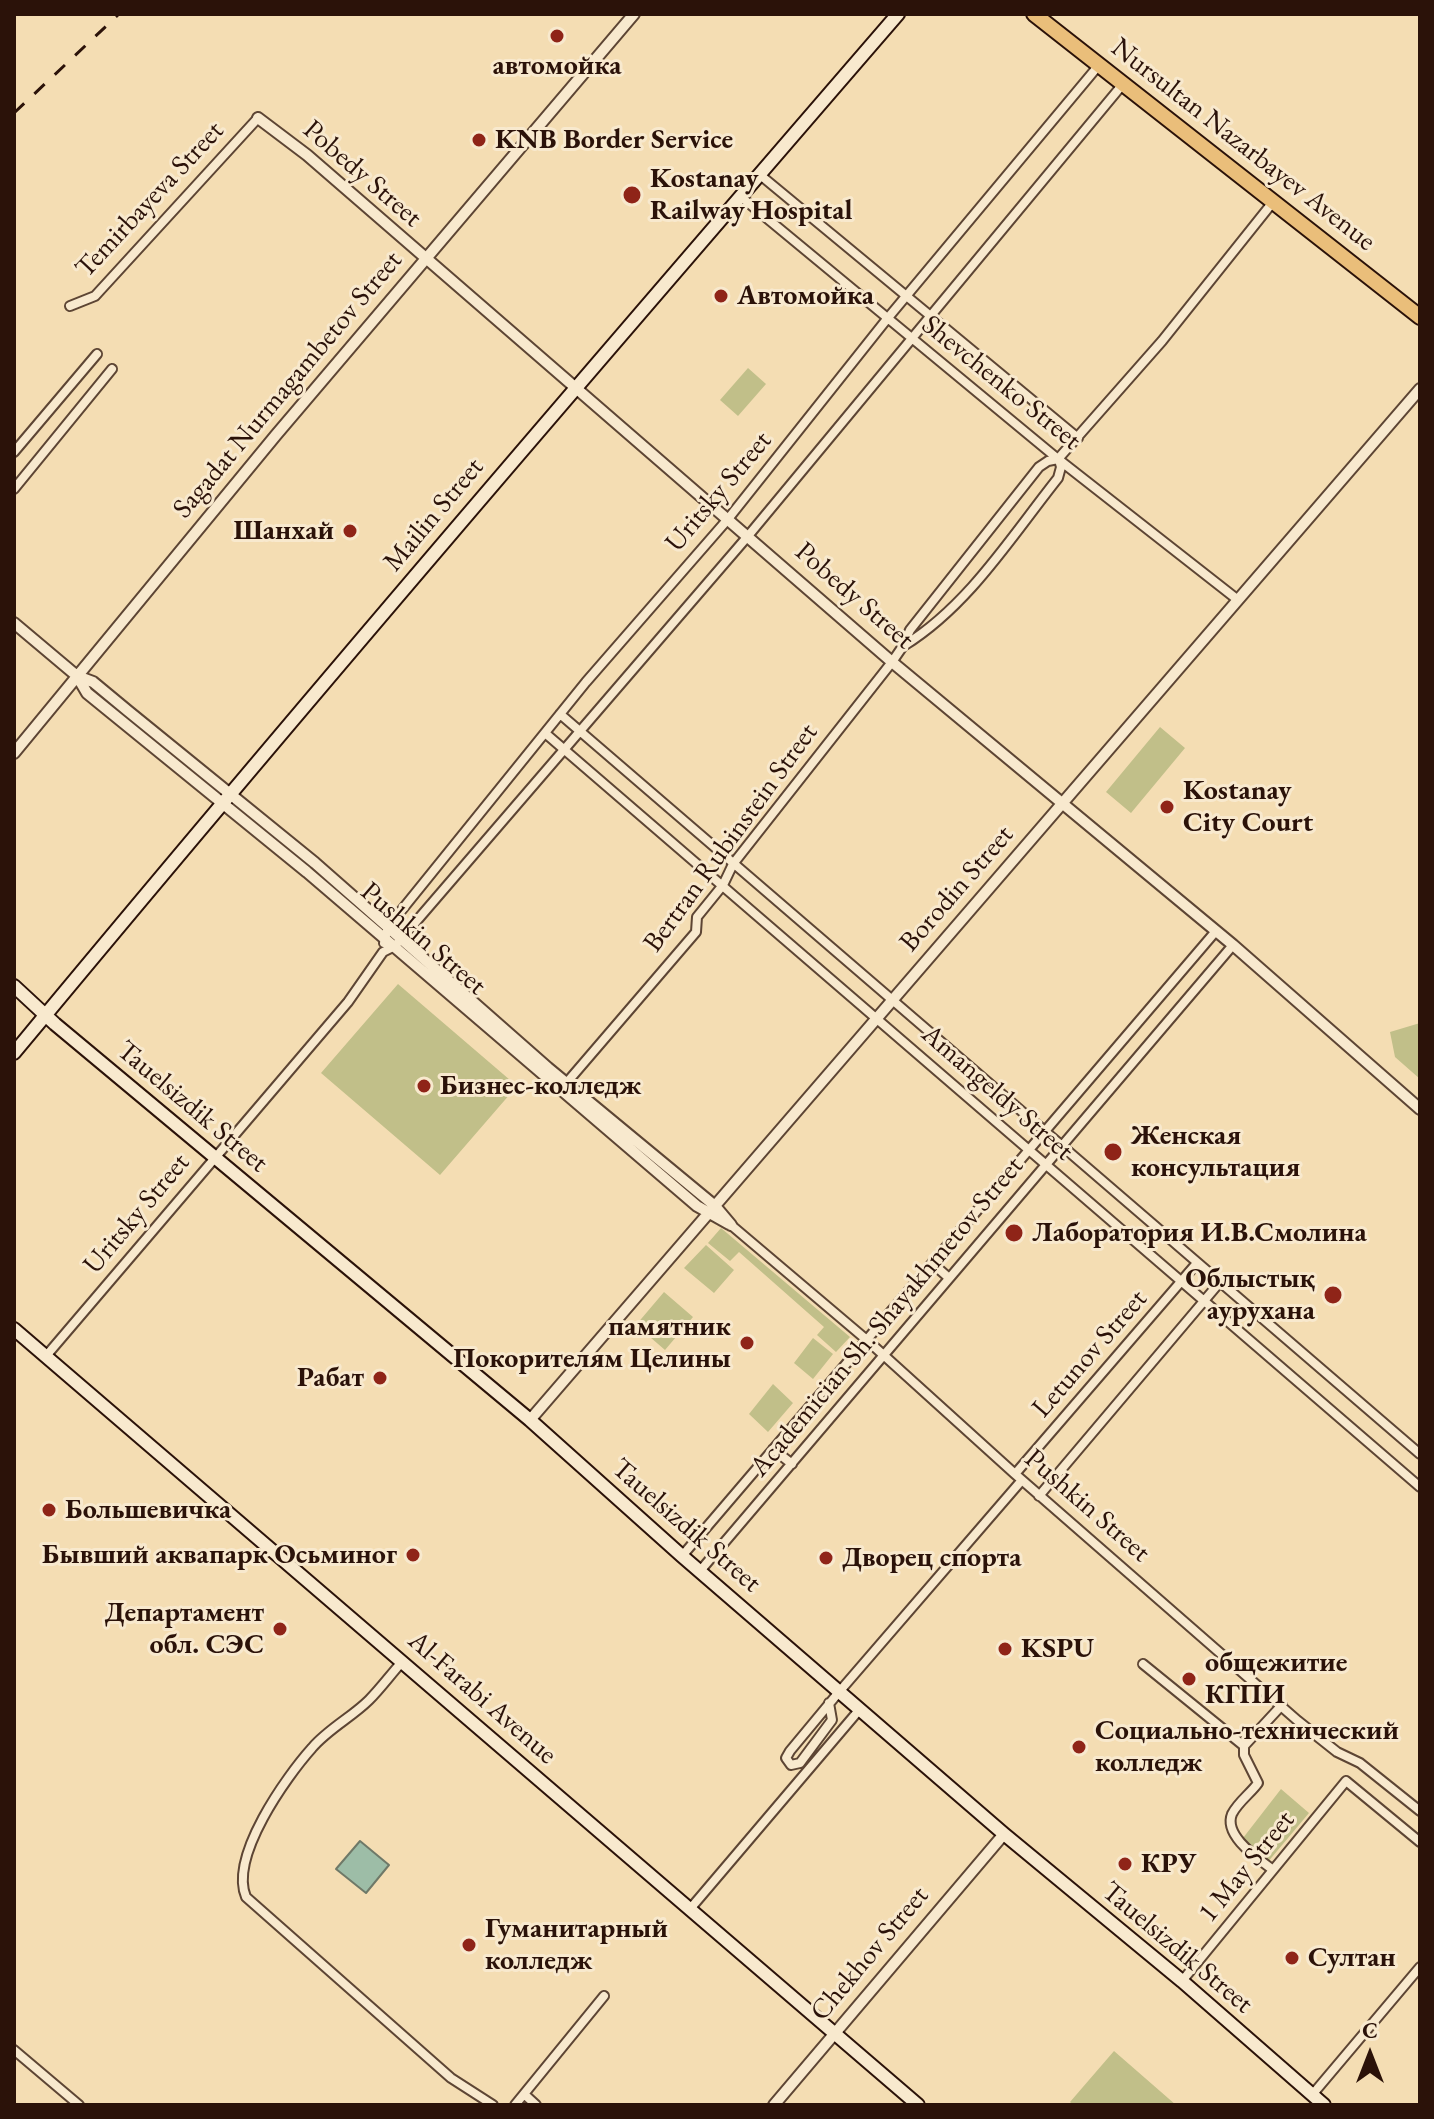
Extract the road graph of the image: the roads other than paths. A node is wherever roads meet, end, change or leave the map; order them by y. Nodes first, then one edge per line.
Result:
1 (634, 14) edge
2 (898, 14) edge
3 (1034, 14) edge
4 (1099, 65) junction
5 (1123, 84) junction
6 (258, 118) joint
7 (759, 174) junction
8 (740, 196) junction
9 (1273, 202) junction
10 (424, 259) junction
11 (906, 298) junction
12 (70, 306) dead end
13 (1420, 317) edge
14 (887, 319) junction
15 (930, 319) junction
16 (912, 340) junction
17 (97, 354) dead end
18 (112, 369) dead end
19 (574, 388) junction
20 (1420, 389) edge
21 (1078, 438) junction
22 (14, 452) edge
23 (1058, 459) junction
24 (14, 489) edge
25 (728, 519) junction
26 (748, 536) junction
27 (1238, 600) junction
28 (14, 623) edge
29 (903, 646) junction
30 (892, 662) junction
31 (77, 676) junction
32 (560, 714) junction
33 (579, 732) junction
34 (545, 733) junction
35 (564, 749) junction
36 (14, 753) edge
37 (226, 798) junction
38 (1062, 804) junction
39 (733, 864) junction
40 (723, 885) junction
41 (1216, 931) junction
42 (386, 932) junction
43 (399, 942) junction
44 (1233, 945) junction
45 (383, 952) junction
46 (14, 986) edge
47 (892, 1000) junction
48 (45, 1015) junction
49 (877, 1018) junction
50 (14, 1053) edge
51 (563, 1087) junction
52 (1420, 1109) edge
53 (1043, 1130) junction
54 (1061, 1145) junction
55 (1028, 1149) junction
56 (214, 1157) junction
57 (1045, 1164) junction
58 (712, 1210) junction
59 (731, 1225) joint
60 (932, 1263) junction
61 (1197, 1263) junction
62 (949, 1278) junction
63 (1182, 1282) junction
64 (1220, 1282) junction
65 (1204, 1301) junction
66 (14, 1329) edge
67 (868, 1341) junction
68 (883, 1354) junction
69 (46, 1356) junction
70 (530, 1420) junction
71 (773, 1449) junction
72 (1420, 1454) edge
73 (792, 1464) junction
74 (1018, 1477) junction
75 (1420, 1487) edge
76 (1039, 1496) junction
77 (682, 1556) junction
78 (700, 1571) junction
79 (402, 1662) junction
80 (1143, 1664) dead end
81 (839, 1692) junction
82 (829, 1703) junction
83 (1282, 1705) junction
84 (860, 1709) junction
85 (1244, 1746) junction
86 (1420, 1811) edge
87 (1004, 1834) junction
88 (1420, 1842) edge
89 (1273, 1870) junction
90 (690, 1909) junction
91 (1420, 1967) edge
92 (1182, 1981) junction
93 (604, 1996) dead end
94 (835, 2033) junction
95 (15, 2053) edge
96 (524, 2094) junction
97 (1312, 2095) junction
98 (79, 2105) edge
99 (493, 2105) edge
100 (515, 2105) edge
101 (536, 2105) edge
102 (774, 2105) edge
103 (918, 2105) edge
104 (1324, 2105) edge

1 - 10 street, Sagadat Nurmagambetov Street
2 - 7 main road, Mailin Street
3 - 4 main road, Nursultan Nazarbayev Avenue
4 - 5 main road, Nursultan Nazarbayev Avenue
4 - 11 street, Uritsky Street
5 - 9 main road, Nursultan Nazarbayev Avenue
5 - 15 street, Uritsky Street
6 - 10 street, Pobedy Street
6 - 12 street, Temirbayeva Street
7 - 8 main road, Mailin Street
7 - 11 street, Shevchenko Street
8 - 14 street, Shevchenko Street
8 - 19 main road, Mailin Street
9 - 13 main road, Nursultan Nazarbayev Avenue
9 - 21 street
10 - 19 street, Pobedy Street
10 - 31 street, Sagadat Nurmagambetov Street
11 - 14 street, Uritsky Street
11 - 15 street, Shevchenko Street
14 - 16 street, Shevchenko Street
14 - 25 street, Uritsky Street
15 - 16 street, Uritsky Street
15 - 21 street, Shevchenko Street
16 - 23 street, Shevchenko Street
16 - 26 street, Uritsky Street
17 - 22 street
18 - 24 street
19 - 25 street, Pobedy Street
19 - 37 main road, Mailin Street
20 - 27 street, Borodin Street
21 - 23 street
23 - 27 street, Shevchenko Street
23 - 29 street, Bertran Rubinstein Street
23 - 29 street
25 - 26 street, Pobedy Street
25 - 32 street, Uritsky Street
26 - 30 street, Pobedy Street
26 - 33 street, Uritsky Street
27 - 38 street, Borodin Street
28 - 31 street
29 - 30 street, Bertran Rubinstein Street
30 - 38 street, Pobedy Street
30 - 39 street, Bertran Rubinstein Street
31 - 36 street, Sagadat Nurmagambetov Street
31 - 37 street, Pushkin Street
32 - 33 street, Amangeldy Street
32 - 34 street, Uritsky Street
33 - 35 street, Uritsky Street
33 - 39 street, Amangeldy Street
34 - 35 street, Amangeldy Street
34 - 42 street, Uritsky Street
35 - 40 street, Amangeldy Street
35 - 43 street, Uritsky Street
37 - 42 street, Pushkin Street
37 - 48 main road, Mailin Street
38 - 41 street, Pobedy Street
38 - 47 street, Borodin Street
39 - 40 street, Bertran Rubinstein Street
39 - 47 street, Amangeldy Street
40 - 49 street, Amangeldy Street
40 - 51 street, Bertran Rubinstein Street
41 - 44 street, Pobedy Street
41 - 53 street, Academician Sh. Shayakhmetov Street
42 - 43 street, Pushkin Street
42 - 45 street
43 - 45 street, Uritsky Street
43 - 51 street, Pushkin Street
44 - 52 street, Pobedy Street
44 - 54 street, Academician Sh. Shayakhmetov Street
45 - 56 street, Uritsky Street
46 - 48 main road, Tauelsіzdіk Street
47 - 49 street, Borodin Street
47 - 53 street, Amangeldy Street
48 - 50 main road, Mailin Street
48 - 56 main road, Tauelsіzdіk Street
49 - 55 street, Amangeldy Street
49 - 58 street, Borodin Street
51 - 58 street, Pushkin Street
53 - 54 street, Amangeldy Street
53 - 55 street, Academician Sh. Shayakhmetov Street
54 - 57 street, Academician Sh. Shayakhmetov Street
54 - 61 street, Amangeldy Street
55 - 57 street, Amangeldy Street
55 - 60 street, Academician Sh. Shayakhmetov Street
56 - 69 street, Uritsky Street
56 - 70 main road, Tauelsіzdіk Street
57 - 62 street, Academician Sh. Shayakhmetov Street
57 - 63 street, Amangeldy Street
58 - 59 street, Pushkin Street
58 - 70 street, Borodin Street
59 - 67 street, Pushkin Street
60 - 62 street
60 - 67 street, Academician Sh. Shayakhmetov Street
61 - 63 street, Letunov Street
61 - 64 street, Amangeldy Street
62 - 68 street, Academician Sh. Shayakhmetov Street
63 - 65 street, Amangeldy Street
63 - 74 street, Letunov Street
64 - 65 street, Letunov Street
64 - 72 street, Amangeldy Street
65 - 75 street, Amangeldy Street
65 - 76 street, Letunov Street
66 - 69 main road, Al-Farabi Avenue
67 - 68 street, Pushkin Street
67 - 71 street, Academician Sh. Shayakhmetov Street
68 - 73 street, Academician Sh. Shayakhmetov Street
68 - 74 street, Pushkin Street
69 - 79 main road, Al-Farabi Avenue
70 - 77 main road, Tauelsіzdіk Street
71 - 73 street
71 - 77 street, Academician Sh. Shayakhmetov Street
73 - 78 street, Academician Sh. Shayakhmetov Street
74 - 76 street, Pushkin Street
74 - 81 street, Letunov Street
76 - 83 street, Pushkin Street
77 - 78 main road, Tauelsіzdіk Street
78 - 81 main road, Tauelsіzdіk Street
79 - 90 main road, Al-Farabi Avenue
79 - 99 street
80 - 85 street
81 - 82 street, Letunov Street
81 - 84 main road, Tauelsіzdіk Street
82 - 82 street, Letunov Street
83 - 85 street
83 - 86 street, Pushkin Street
84 - 87 main road, Tauelsіzdіk Street
84 - 90 street
85 - 89 street
87 - 92 main road, Tauelsіzdіk Street
87 - 94 street, Chekhov Street
88 - 89 street, 1 May Street
89 - 92 street, 1 May Street
90 - 94 main road, Al-Farabi Avenue
91 - 97 street
92 - 97 main road, Tauelsіzdіk Street
93 - 96 street
94 - 102 street, Chekhov Street
94 - 103 main road, Al-Farabi Avenue
95 - 98 street
96 - 100 street
96 - 101 street
97 - 104 main road, Tauelsіzdіk Street

